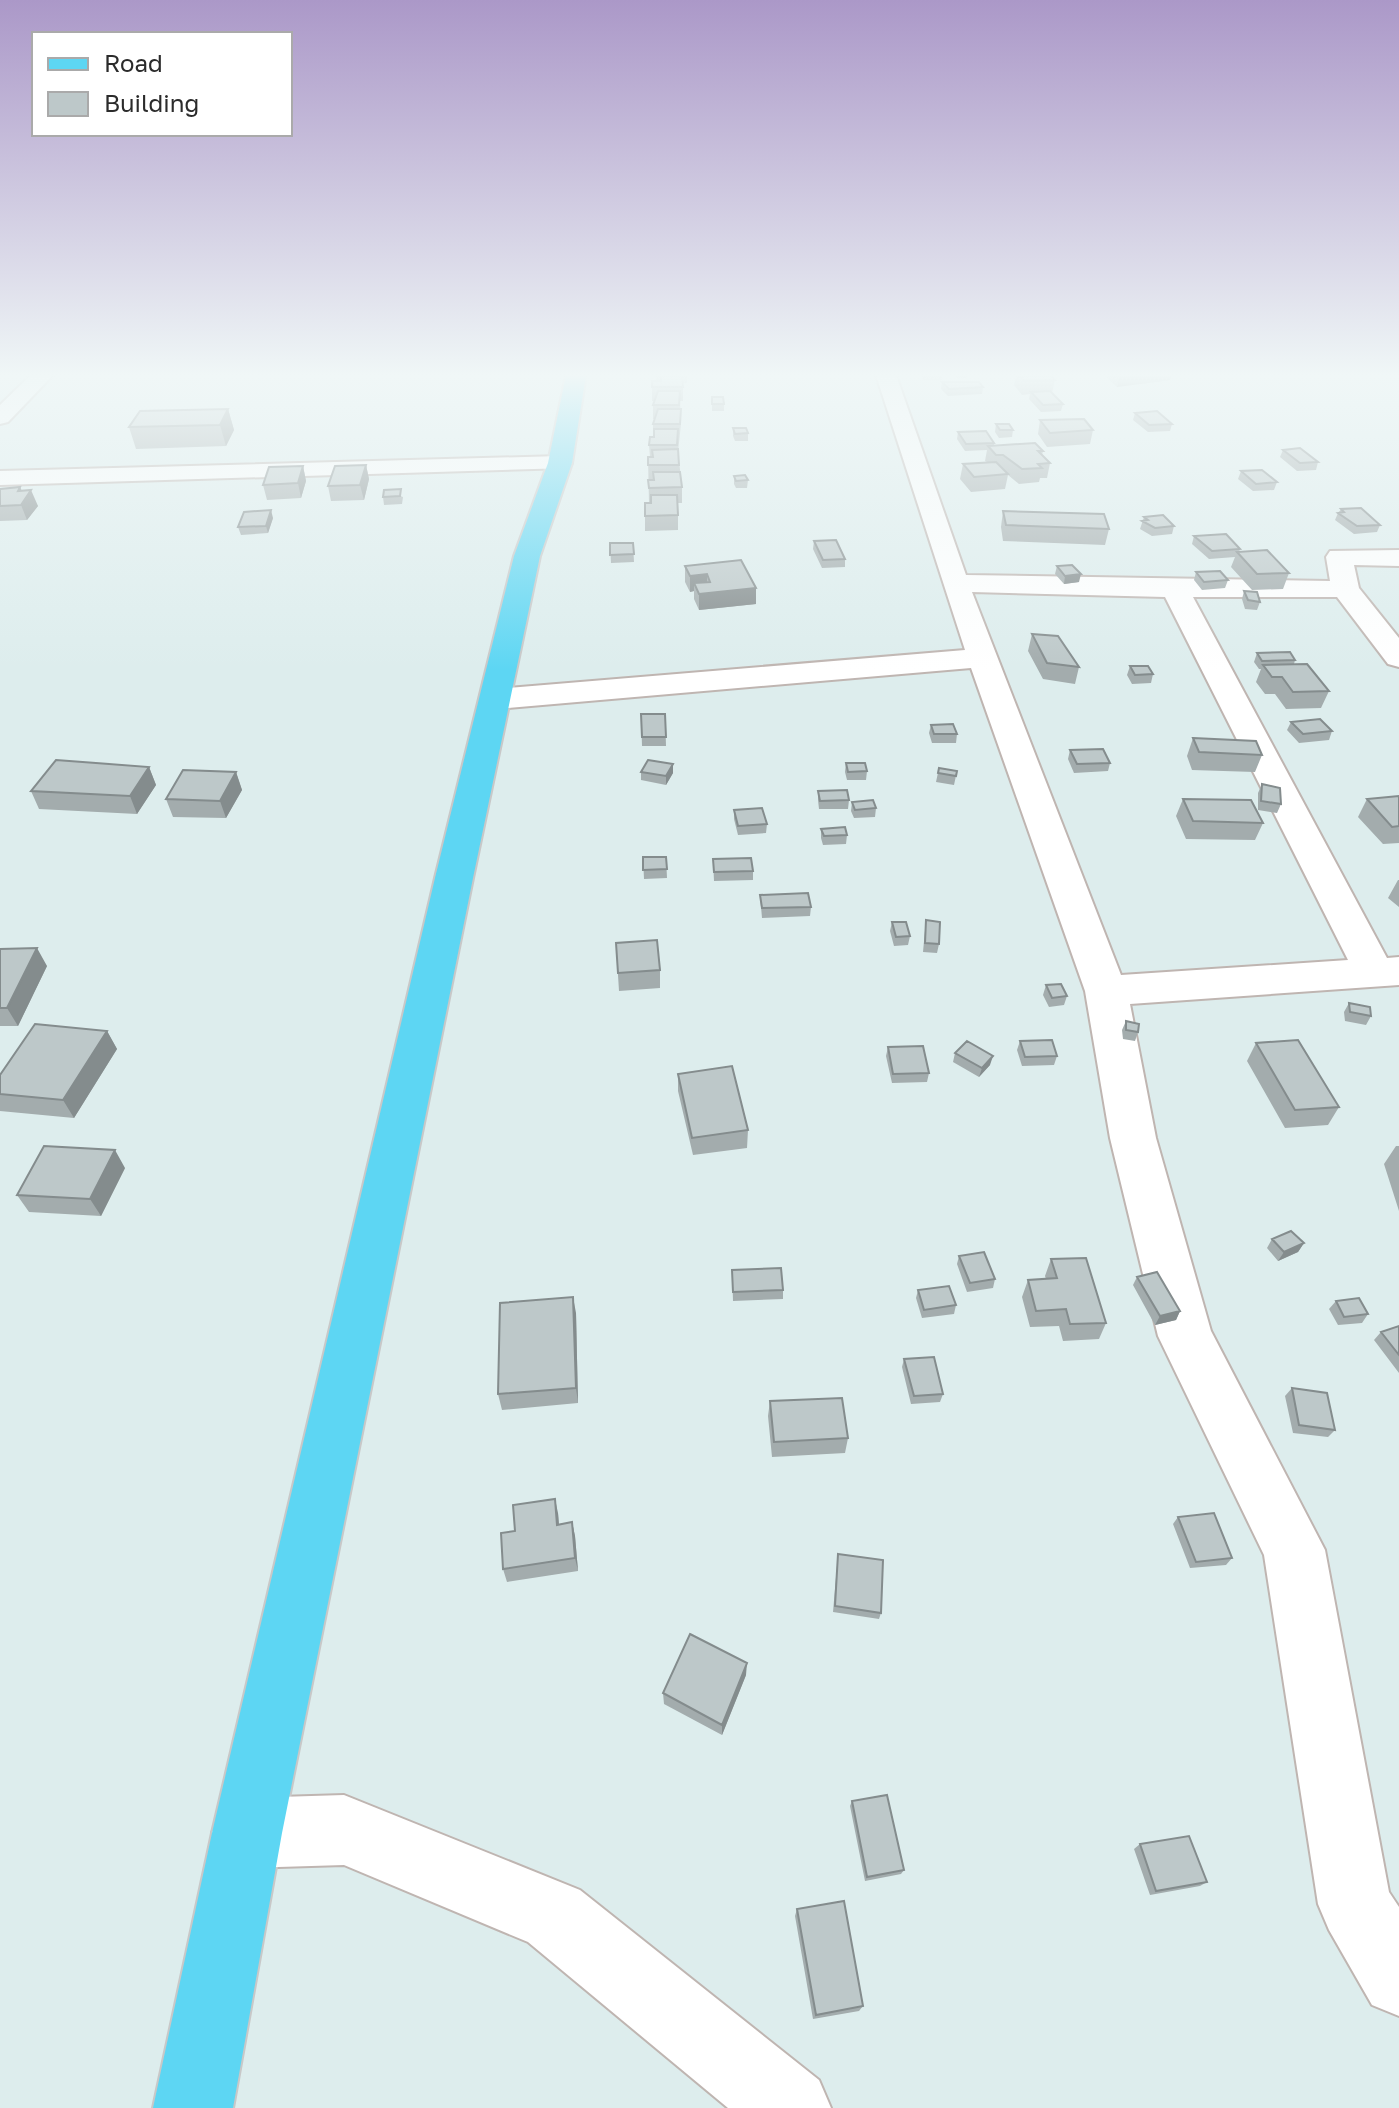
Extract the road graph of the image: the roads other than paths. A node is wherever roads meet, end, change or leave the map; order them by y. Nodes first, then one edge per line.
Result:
1 (173, 473) edge
2 (556, 473) edge
3 (919, 473) edge
4 (0, 478) edge
5 (1399, 558) edge
6 (955, 583) junction
7 (1175, 589) junction
8 (1345, 589) junction
9 (983, 658) junction
10 (1399, 658) edge
11 (496, 699) junction
12 (1387, 972) edge
13 (1106, 991) junction
14 (247, 1833) junction
15 (1399, 1978) edge
16 (193, 2108) edge
17 (791, 2108) edge

1 - 4 street
2 - 11 main road
3 - 6 street
5 - 8 street
6 - 7 street
6 - 9 street
7 - 8 street
7 - 12 street
8 - 10 street
9 - 11 street
9 - 13 street
11 - 14 main road
12 - 13 street
13 - 15 street
14 - 16 main road
14 - 17 street

